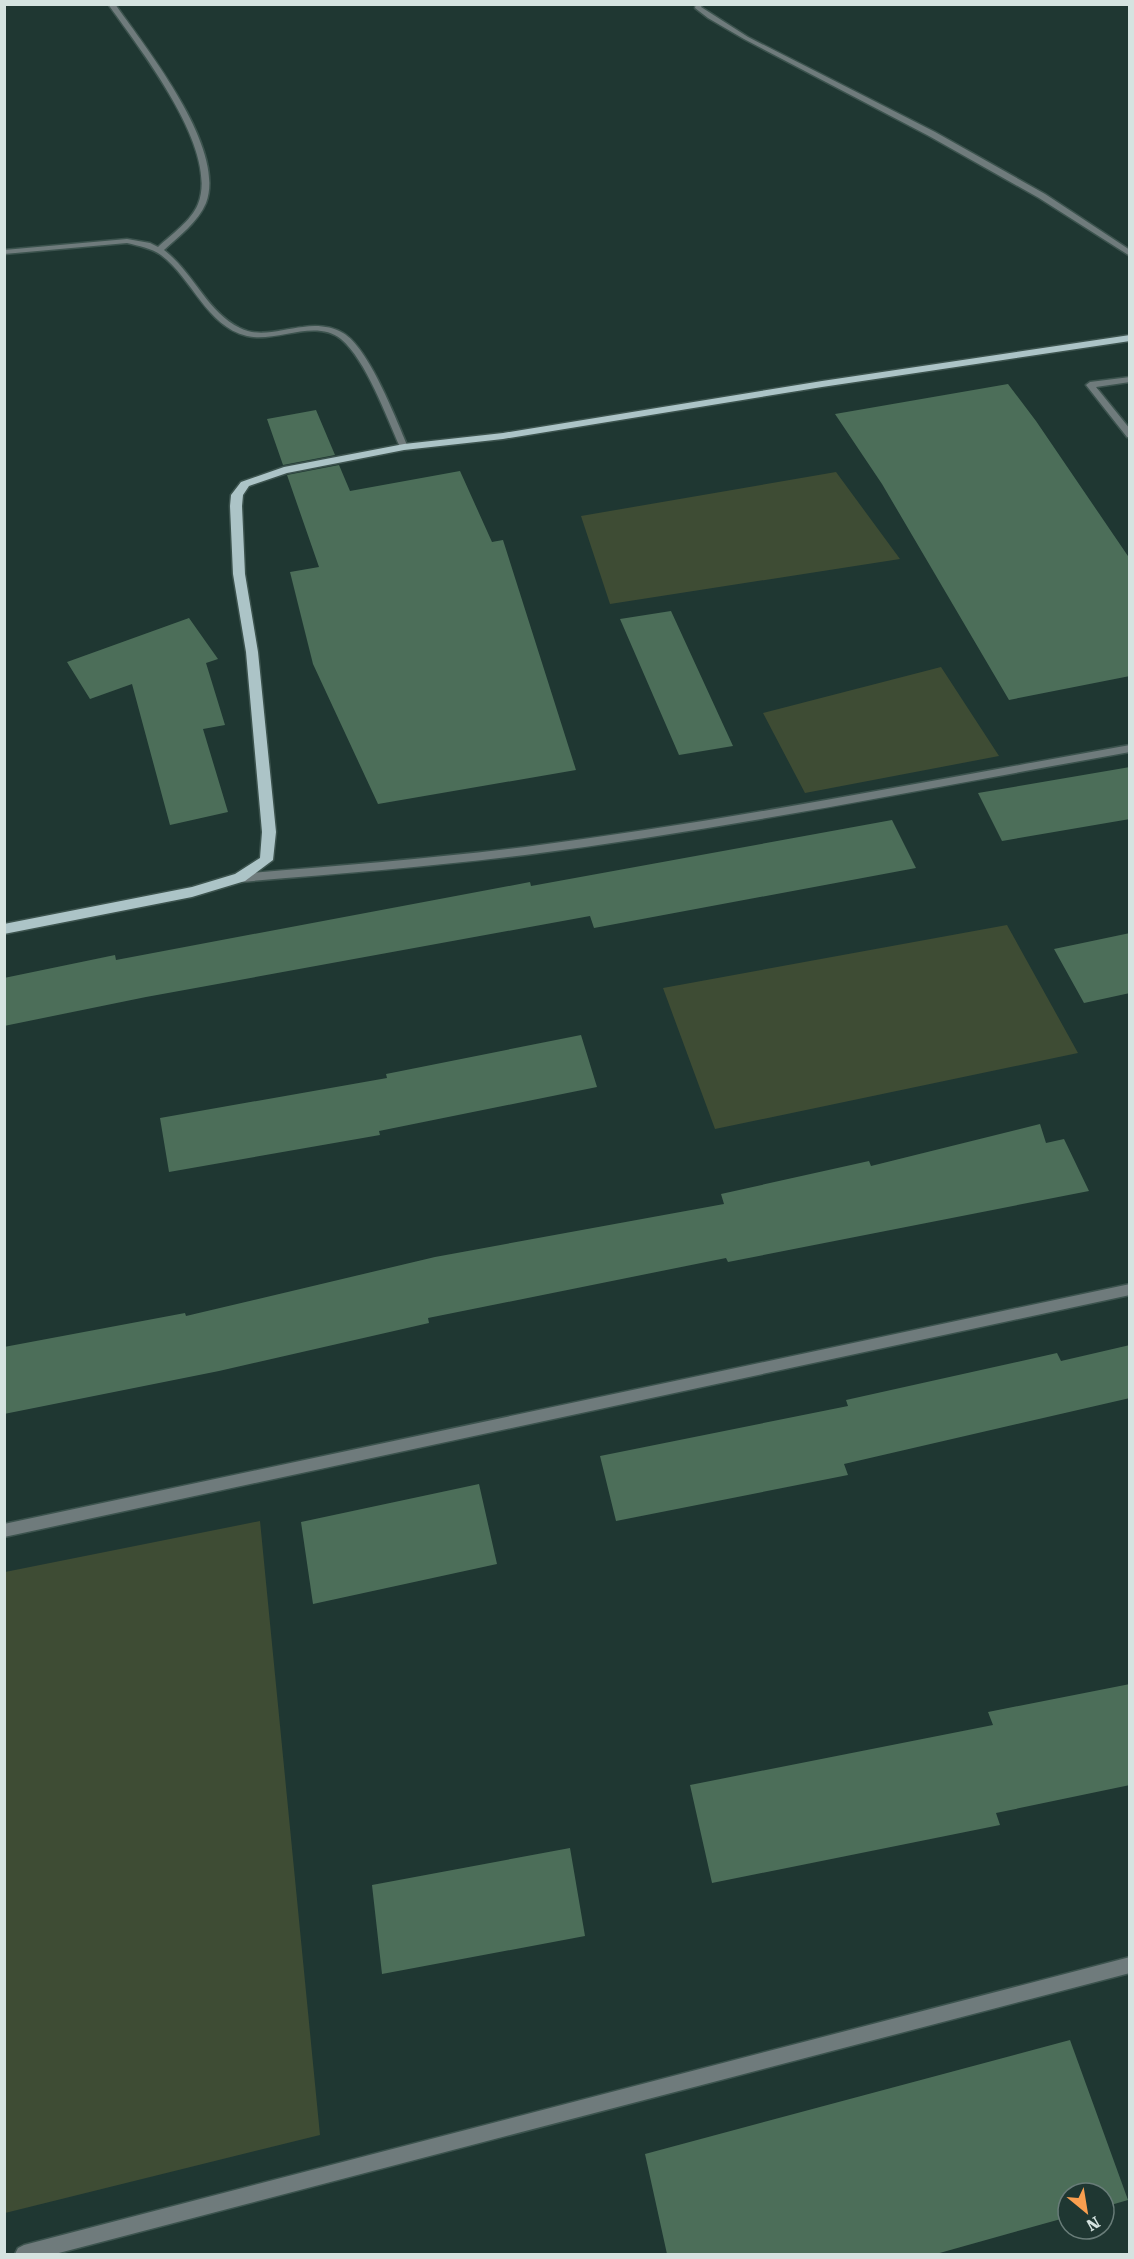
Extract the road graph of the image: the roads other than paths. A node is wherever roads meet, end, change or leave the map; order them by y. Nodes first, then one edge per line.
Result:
1 (111, 4) edge
2 (700, 4) edge
3 (161, 249) junction
4 (4, 252) edge
5 (1130, 254) edge
6 (1130, 338) edge
7 (1130, 379) edge
8 (1130, 435) edge
9 (404, 447) junction
10 (1130, 748) edge
11 (240, 878) junction
12 (4, 930) edge
13 (1130, 1289) edge
14 (4, 1531) edge
15 (1130, 1965) edge
16 (24, 2254) edge

1 - 3 street
2 - 5 street
3 - 4 street
3 - 9 street
6 - 9 main road
7 - 8 street
9 - 11 main road
10 - 11 street
11 - 12 main road
13 - 14 street
15 - 16 street

